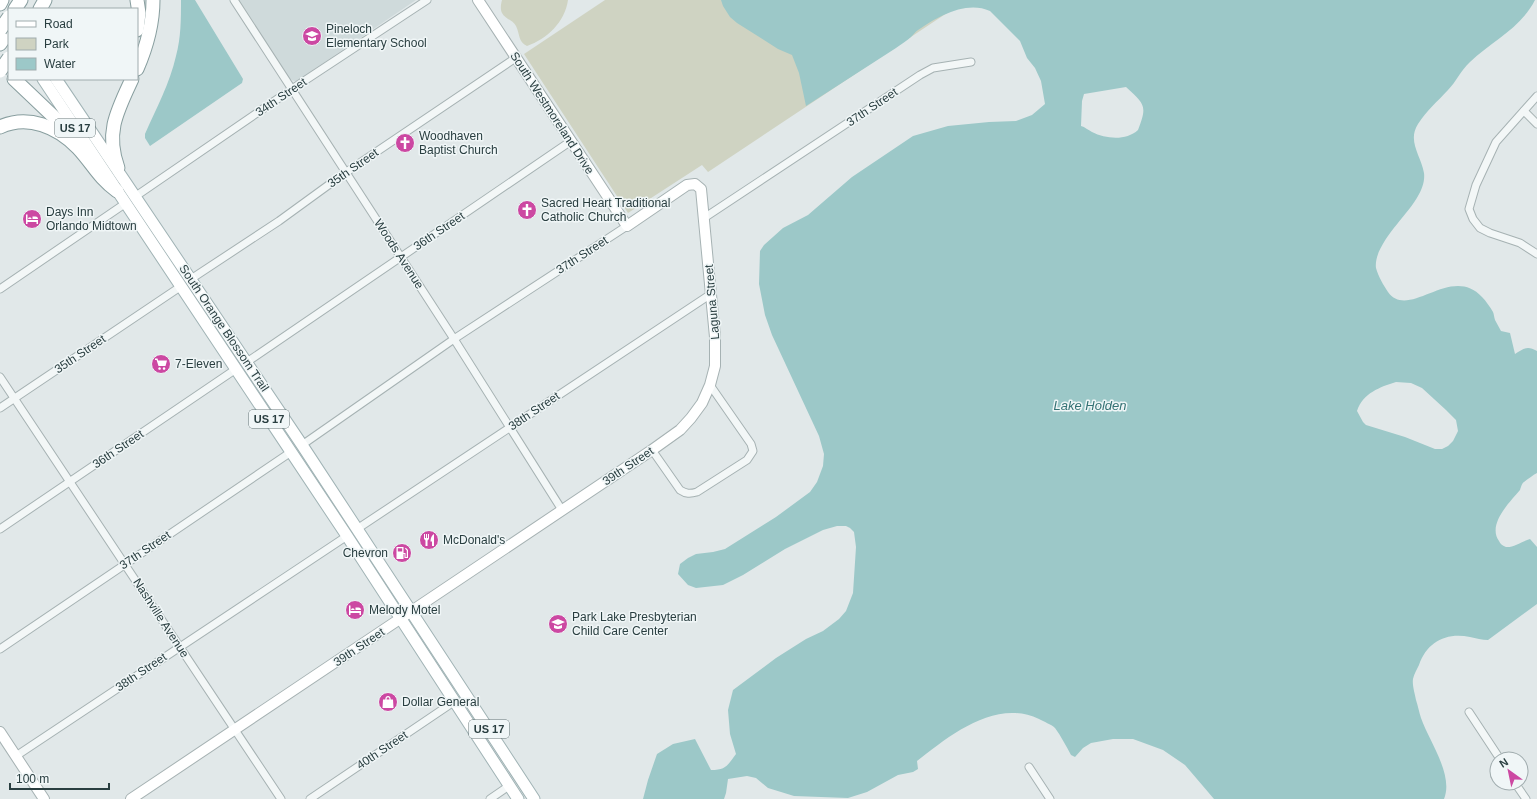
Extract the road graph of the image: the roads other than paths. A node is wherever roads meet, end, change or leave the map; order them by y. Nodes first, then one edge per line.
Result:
1 (137, 0) edge
2 (153, 0) edge
3 (234, 0) edge
4 (427, 0) edge
5 (478, 0) edge
6 (0, 17) edge
7 (8, 17) edge
8 (138, 22) edge
9 (8, 29) edge
10 (0, 30) edge
11 (8, 32) edge
12 (0, 44) edge
13 (516, 58) junction
14 (8, 60) edge
15 (971, 62) dead end
16 (0, 66) edge
17 (138, 66) edge
18 (0, 72) edge
19 (8, 73) edge
20 (15, 80) edge
21 (44, 80) edge
22 (57, 80) edge
23 (132, 80) edge
24 (292, 89) junction
25 (1537, 96) edge
26 (1524, 111) junction
27 (1537, 124) edge
28 (0, 127) edge
29 (571, 141) junction
30 (118, 168) junction
31 (345, 173) junction
32 (107, 177) junction
33 (117, 191) junction
34 (136, 196) junction
35 (126, 203) junction
36 (704, 218) junction
37 (626, 226) junction
38 (1537, 254) edge
39 (400, 256) junction
40 (191, 279) junction
41 (180, 287) junction
42 (0, 289) edge
43 (711, 294) junction
44 (454, 339) junction
45 (237, 347) junction
46 (247, 362) junction
47 (236, 369) junction
48 (0, 377) edge
49 (710, 385) junction
50 (14, 398) junction
51 (0, 408) edge
52 (510, 427) junction
53 (302, 445) junction
54 (652, 450) junction
55 (291, 452) junction
56 (70, 481) junction
57 (562, 510) junction
58 (0, 529) edge
59 (357, 529) junction
60 (346, 536) junction
61 (125, 564) junction
62 (412, 611) junction
63 (401, 619) junction
64 (179, 646) junction
65 (0, 649) edge
66 (455, 701) junction
67 (1469, 712) dead end
68 (235, 730) junction
69 (0, 732) edge
70 (1495, 751) edge
71 (16, 756) junction
72 (1029, 767) dead end
73 (509, 786) junction
74 (533, 797) edge
75 (44, 799) edge
76 (131, 799) edge
77 (281, 799) edge
78 (310, 799) edge
79 (490, 799) edge
80 (518, 799) edge
81 (1050, 799) edge

1 - 8 highway
2 - 17 highway
3 - 24 street, Woods Avenue
4 - 24 street, 34th Street
5 - 13 street, South Westmoreland Drive
6 - 9 main road
7 - 10 highway, bridge
11 - 12 highway
13 - 29 street, South Westmoreland Drive
13 - 31 street, 35th Street
14 - 18 highway, bridge
15 - 36 street, 37th Street
16 - 19 highway
20 - 32 highway
21 - 32 main road, South Orange Blossom Trail / US 17
22 - 30 main road, South Orange Blossom Trail / US 17
23 - 30 highway
24 - 31 street, Woods Avenue
24 - 34 street, 34th Street
25 - 26 street
26 - 27 street
26 - 38 street
28 - 33 highway
29 - 37 street, South Westmoreland Drive
29 - 39 street, 36th Street
30 - 34 main road, South Orange Blossom Trail / US 17
31 - 39 street, Woods Avenue
31 - 40 street, 35th Street
32 - 33 main road, South Orange Blossom Trail / US 17
33 - 35 main road, South Orange Blossom Trail / US 17
34 - 40 main road, South Orange Blossom Trail / US 17
35 - 40 main road
35 - 41 main road, South Orange Blossom Trail / US 17
35 - 42 street
36 - 37 street, 37th Street
36 - 43 street, Laguna Street
37 - 44 street, 37th Street
39 - 44 street, Woods Avenue
39 - 46 street, 36th Street
40 - 45 main road, South Orange Blossom Trail / US 17
41 - 45 main road
41 - 47 main road, South Orange Blossom Trail / US 17
41 - 50 street, 35th Street
43 - 49 street, Laguna Street
43 - 52 street, 38th Street
44 - 52 street, Woods Avenue
44 - 53 street, 37th Street
45 - 46 main road, South Orange Blossom Trail / US 17
46 - 53 main road, South Orange Blossom Trail / US 17
47 - 55 main road, South Orange Blossom Trail / US 17
47 - 56 street, 36th Street
48 - 50 street, Nashville Avenue
49 - 54 street, 39th Street
49 - 54 street
50 - 51 street, 35th Street
50 - 56 street, Nashville Avenue
52 - 57 street, Woods Avenue
52 - 59 street, 38th Street
53 - 59 main road, South Orange Blossom Trail / US 17
54 - 57 street, 39th Street
55 - 60 main road, South Orange Blossom Trail / US 17
55 - 61 street, 37th Street
56 - 58 street, 36th Street
56 - 61 street, Nashville Avenue
57 - 62 street, 39th Street
59 - 62 main road, South Orange Blossom Trail / US 17
60 - 63 main road, South Orange Blossom Trail / US 17
60 - 64 street, 38th Street
61 - 64 street, Nashville Avenue
61 - 65 street, 37th Street
62 - 63 street, 39th Street
62 - 74 main road, South Orange Blossom Trail / US 17
63 - 66 main road, South Orange Blossom Trail / US 17
63 - 68 street, 39th Street
64 - 68 street, Nashville Avenue
64 - 71 street, 38th Street
66 - 73 main road, South Orange Blossom Trail / US 17
66 - 78 street, 40th Street
67 - 70 street
68 - 76 street, 39th Street
68 - 77 street, Nashville Avenue
69 - 71 street
71 - 75 street
72 - 81 street
73 - 74 main road
73 - 79 street
73 - 80 main road, South Orange Blossom Trail / US 17

